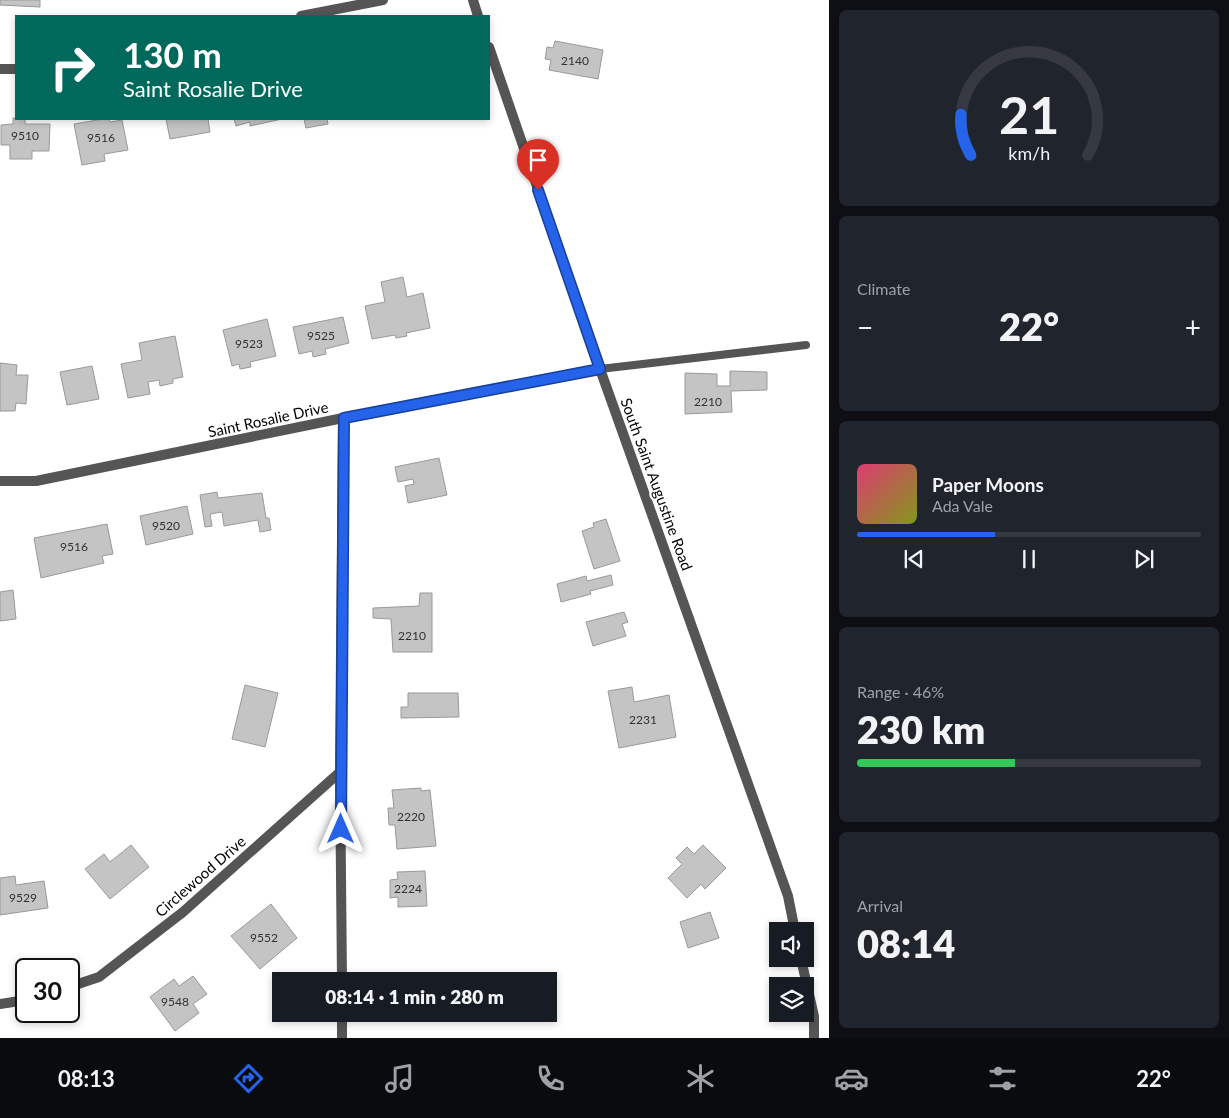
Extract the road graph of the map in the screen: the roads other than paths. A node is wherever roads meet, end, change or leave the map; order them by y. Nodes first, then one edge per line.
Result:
1 (383, 0) edge
2 (473, 0) edge
3 (306, 15) edge
4 (478, 15) edge
5 (490, 50) edge
6 (0, 69) edge
7 (15, 69) edge
8 (806, 345) dead end
9 (600, 369) junction
10 (344, 418) junction
11 (0, 481) edge
12 (340, 772) junction
13 (793, 922) edge
14 (804, 967) edge
15 (342, 972) edge
16 (80, 983) edge
17 (15, 1002) edge
18 (0, 1004) edge
19 (342, 1022) edge
20 (342, 1038) edge
21 (814, 1038) edge

1 - 3 street
2 - 4 street
5 - 9 street, South Saint Augustine Road
6 - 7 street
8 - 9 lane
9 - 10 street, Saint Rosalie Drive
9 - 13 street, South Saint Augustine Road
10 - 11 street, Saint Rosalie Drive
10 - 12 street
12 - 15 street
12 - 16 street, Circlewood Drive
14 - 21 street
17 - 18 street
19 - 20 street

